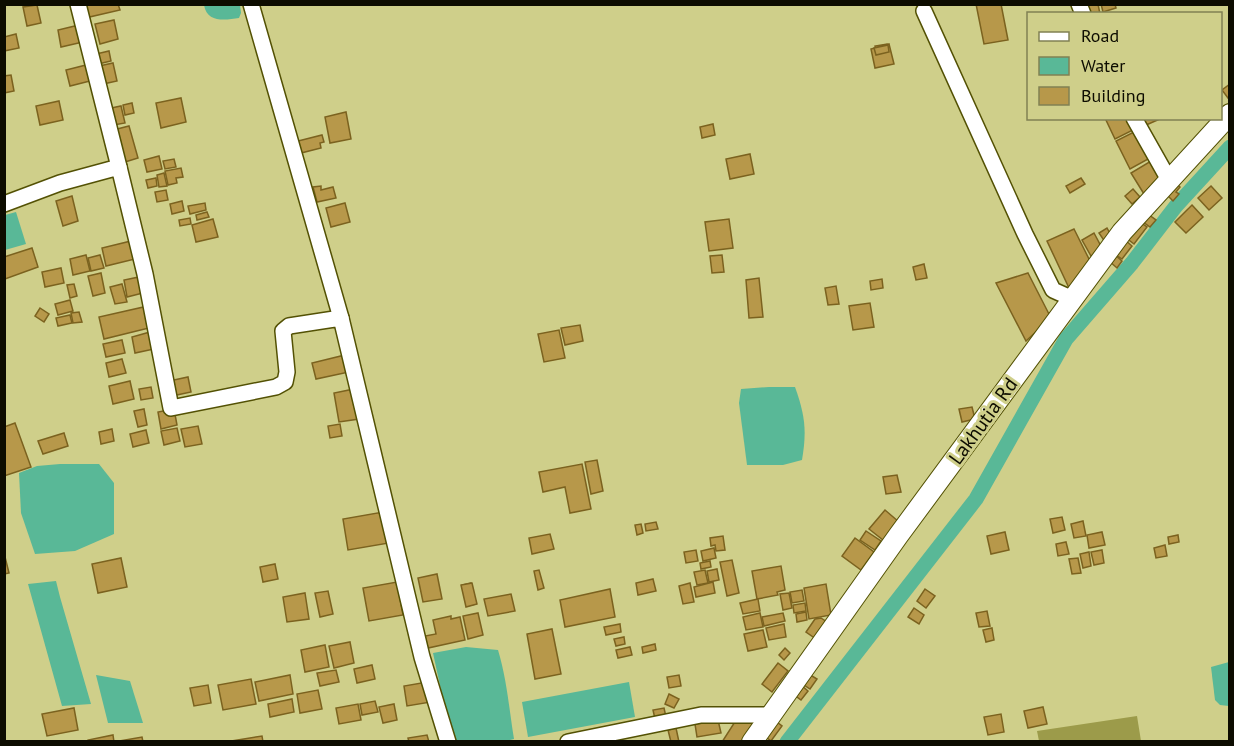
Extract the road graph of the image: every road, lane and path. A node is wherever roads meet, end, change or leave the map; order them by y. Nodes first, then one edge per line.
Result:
1 (78, 4) edge
2 (251, 4) edge
3 (924, 11) dead end
4 (1230, 114) edge
5 (1135, 120) edge
6 (119, 167) junction
7 (1169, 180) junction
8 (4, 204) edge
9 (1073, 299) junction
10 (340, 318) junction
11 (771, 715) junction
12 (448, 741) edge
13 (568, 741) edge
14 (752, 741) edge

1 - 6 street
2 - 10 street
3 - 9 street
4 - 7 street, Lakhutia Rd
5 - 7 street
6 - 8 street
6 - 10 street
7 - 9 street, Lakhutia Rd
9 - 11 street, Lakhutia Rd
10 - 12 street
11 - 13 street
11 - 14 street, Lakhutia Rd

